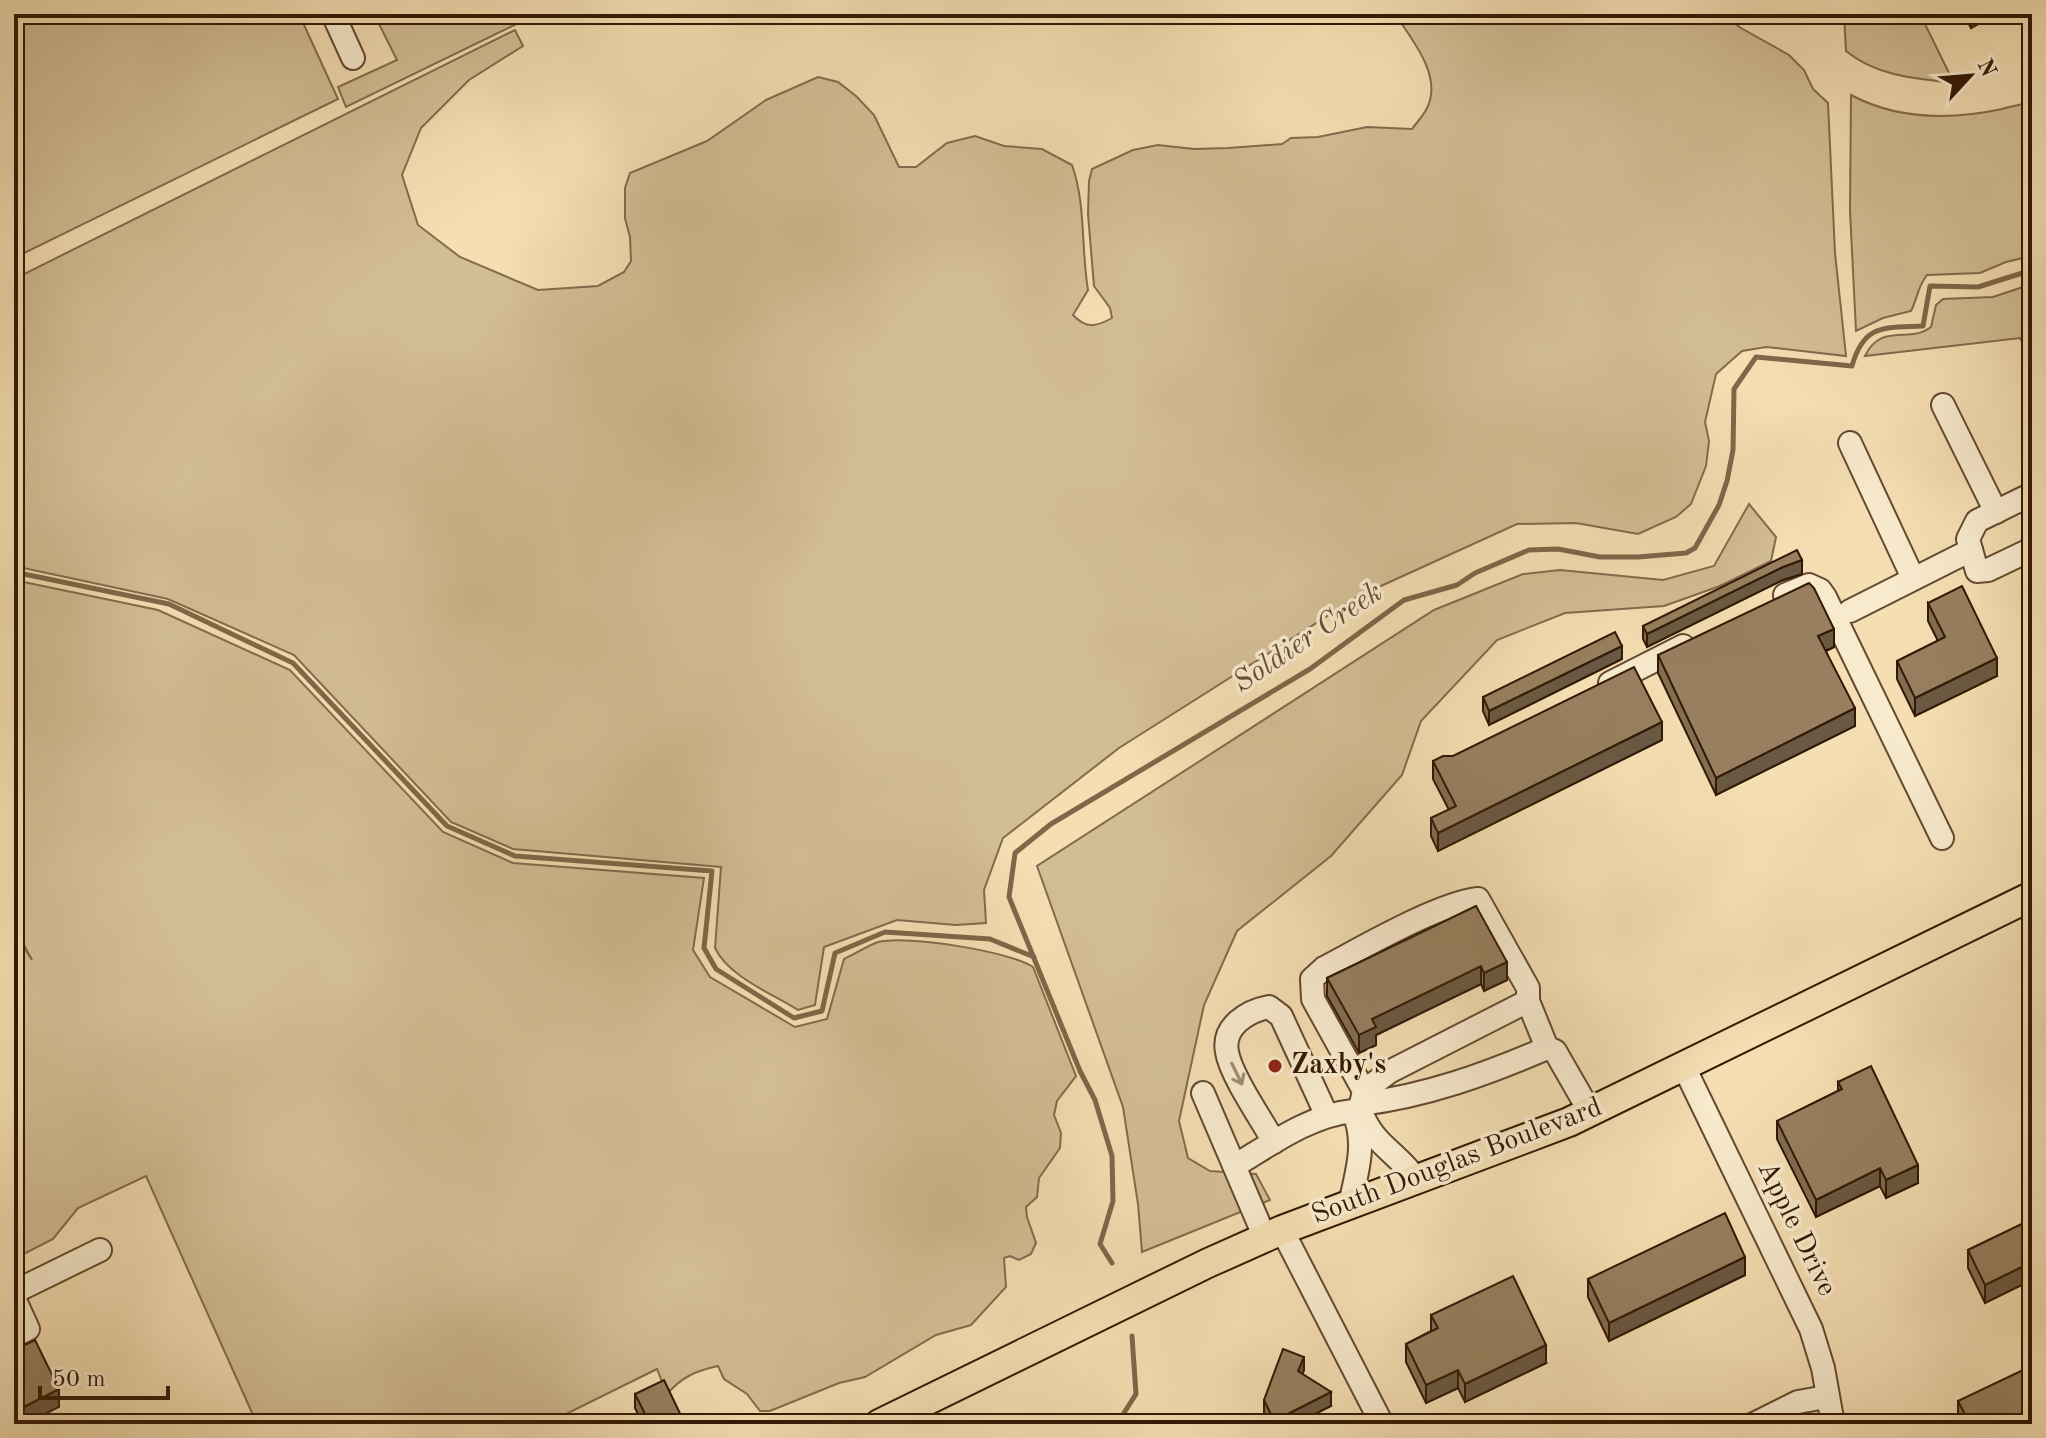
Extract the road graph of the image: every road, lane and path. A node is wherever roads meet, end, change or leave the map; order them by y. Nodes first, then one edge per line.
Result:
1 (333, 14) edge
2 (353, 58) dead end
3 (1943, 405) dead end
4 (1850, 443) dead end
5 (2032, 494) edge
6 (1996, 512) junction
7 (2032, 549) edge
8 (1971, 550) junction
9 (1913, 578) junction
10 (1762, 607) edge
11 (1850, 611) dead end
12 (1708, 634) edge
13 (1586, 694) edge
14 (1942, 838) dead end
15 (2032, 896) edge
16 (1528, 1001) junction
17 (1547, 1048) junction
18 (1684, 1067) junction
19 (1203, 1093) dead end
20 (1590, 1112) junction
21 (1363, 1113) junction
22 (1327, 1116) junction
23 (1274, 1142) junction
24 (1236, 1165) junction
25 (1416, 1179) junction
26 (1350, 1204) junction
27 (1274, 1234) junction
28 (100, 1250) dead end
29 (14, 1292) edge
30 (14, 1298) edge
31 (14, 1336) edge
32 (1826, 1397) junction
33 (879, 1424) edge
34 (1382, 1424) edge
35 (1754, 1424) edge
36 (1833, 1424) edge

1 - 2 street
3 - 6 street
4 - 9 street
5 - 6 street
6 - 8 street
7 - 8 street
8 - 9 street
9 - 11 street
10 - 14 street
12 - 13 street
15 - 18 main road, South Douglas Boulevard
16 - 17 street
16 - 21 street
16 - 21 street
17 - 20 street
17 - 21 street
18 - 20 main road, South Douglas Boulevard
18 - 32 street, Apple Drive
19 - 24 street
20 - 25 main road, South Douglas Boulevard
21 - 22 street
21 - 25 street
21 - 26 street
22 - 23 street
22 -> 23 street
23 - 24 street
24 - 27 street
25 - 26 main road, South Douglas Boulevard
26 - 27 main road, South Douglas Boulevard
27 - 33 main road, South Douglas Boulevard
27 - 34 street
28 - 29 street
30 - 31 street
32 - 35 street
32 - 36 street, Apple Drive

